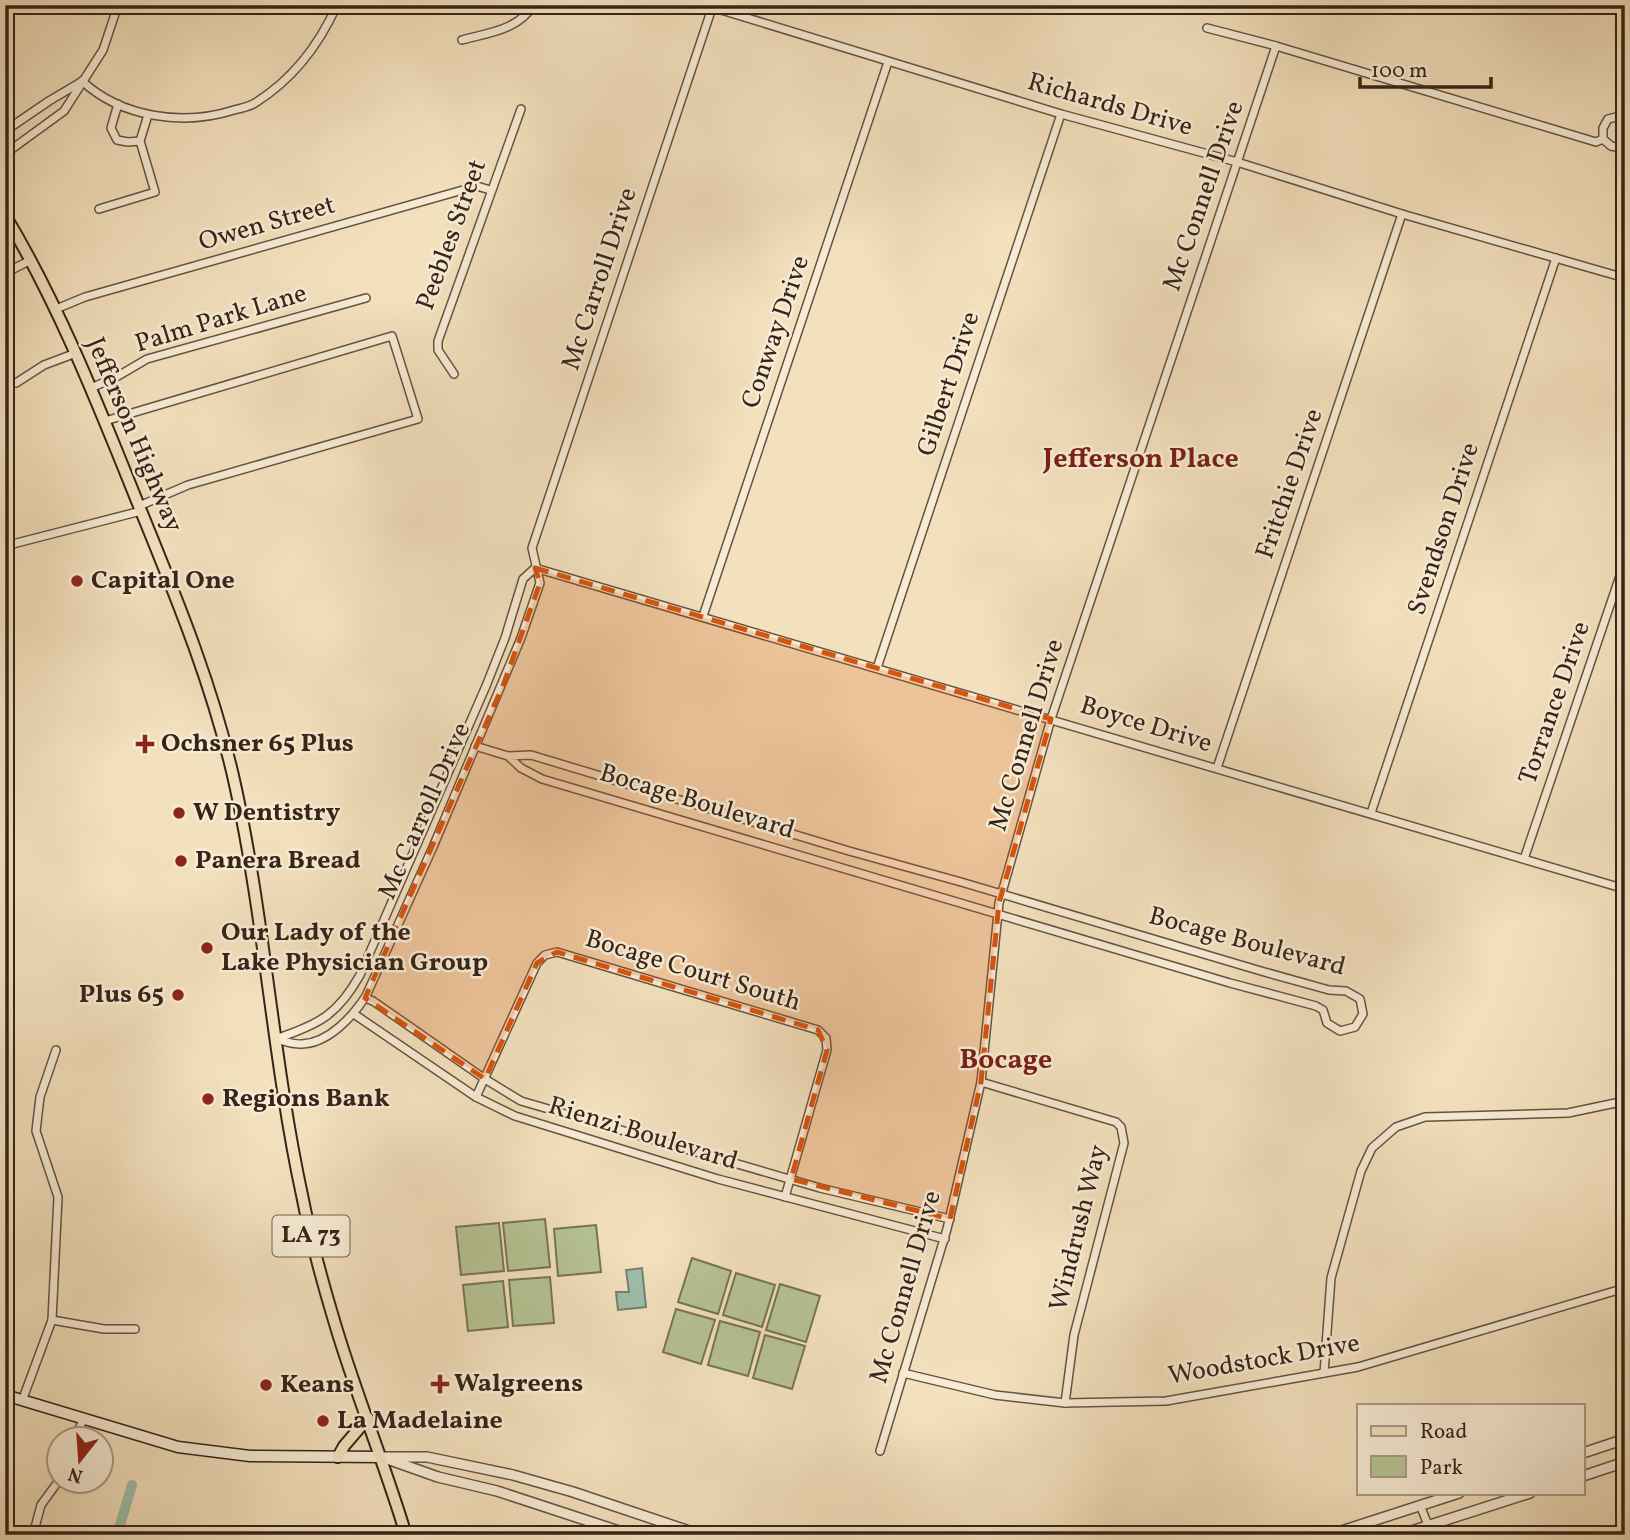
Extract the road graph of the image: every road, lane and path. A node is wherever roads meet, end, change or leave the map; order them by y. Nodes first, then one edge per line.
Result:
1 (118, 5) edge
2 (337, 5) edge
3 (533, 5) edge
4 (710, 6) edge
5 (1208, 28) dead end
6 (462, 40) dead end
7 (1276, 47) junction
8 (888, 62) junction
9 (82, 81) junction
10 (118, 104) junction
11 (521, 109) dead end
12 (1061, 114) junction
13 (148, 115) junction
14 (1625, 119) edge
15 (5, 131) edge
16 (1603, 139) junction
17 (140, 141) junction
18 (1625, 146) edge
19 (5, 153) edge
20 (1237, 162) junction
21 (490, 190) junction
22 (99, 209) dead end
23 (1402, 214) junction
24 (5, 215) edge
25 (1556, 258) junction
26 (31, 260) junction
27 (5, 273) edge
28 (1625, 278) edge
29 (366, 298) dead end
30 (56, 309) junction
31 (76, 353) junction
32 (454, 374) dead end
33 (5, 383) edge
34 (91, 388) junction
35 (105, 421) junction
36 (140, 508) junction
37 (5, 547) edge
38 (1625, 561) edge
39 (535, 568) junction
40 (703, 616) junction
41 (877, 668) junction
42 (1051, 719) junction
43 (475, 746) junction
44 (508, 756) junction
45 (1217, 768) junction
46 (1371, 813) junction
47 (1524, 859) junction
48 (1625, 889) edge
49 (1002, 895) junction
50 (998, 913) junction
51 (365, 998) junction
52 (354, 1014) junction
53 (275, 1039) junction
54 (56, 1050) dead end
55 (485, 1079) junction
56 (981, 1082) junction
57 (476, 1097) junction
58 (1625, 1101) edge
59 (790, 1179) junction
60 (785, 1197) junction
61 (950, 1219) junction
62 (945, 1238) junction
63 (1625, 1288) edge
64 (52, 1320) junction
65 (135, 1329) dead end
66 (904, 1373) junction
67 (1324, 1373) junction
68 (5, 1395) edge
69 (22, 1401) junction
70 (1065, 1403) junction
71 (368, 1418) junction
72 (83, 1419) junction
73 (81, 1424) edge
74 (1625, 1439) edge
75 (880, 1451) dead end
76 (1584, 1453) edge
77 (338, 1457) junction
78 (382, 1457) junction
79 (1625, 1462) edge
80 (1584, 1476) edge
81 (49, 1494) edge
82 (1456, 1494) edge
83 (1527, 1494) edge
84 (1420, 1505) junction
85 (1430, 1530) edge
86 (33, 1535) edge
87 (406, 1535) edge
88 (631, 1535) edge
89 (701, 1535) edge
90 (1329, 1535) edge
91 (1399, 1535) edge

1 - 9 street
2 - 13 street
3 - 6 street
4 - 8 street, Richards Drive
4 - 39 street, Mc Carroll Drive
5 - 7 street
7 - 16 street
7 - 20 street, Mc Connell Drive
8 - 12 street, Richards Drive
8 - 40 street, Conway Drive
9 - 10 street
9 - 15 street
9 - 19 street
10 - 13 street
10 - 17 street
11 - 21 street, Peebles Street
12 - 20 street, Richards Drive
12 - 41 street, Gilbert Drive
13 - 17 street
14 - 16 street
16 - 18 street
17 - 22 street
20 - 23 street, Richards Drive
20 - 42 street, Mc Connell Drive
21 - 30 street, Owen Street
21 - 32 street, Peebles Street
23 - 25 street, Richards Drive
23 - 45 street, Fritchie Drive
24 - 26 main road, Jefferson Highway / LA 73
25 - 28 street, Richards Drive
25 - 46 street, Svendson Drive
26 - 27 street
26 - 30 main road, Jefferson Highway / LA 73
29 - 34 street, Palm Park Lane
30 - 31 main road, Jefferson Highway / LA 73
31 - 33 street
31 - 34 main road, Jefferson Highway / LA 73
34 - 35 main road, Jefferson Highway / LA 73
35 - 36 main road, Jefferson Highway / LA 73
35 - 36 street
36 - 37 street
36 - 53 main road, Jefferson Highway / LA 73
38 - 47 street, Torrance Drive
39 - 40 street, Boyce Drive
39 - 43 street, Mc Carroll Drive
39 - 53 street, Mc Carroll Drive
40 - 41 street, Boyce Drive
41 - 42 street, Boyce Drive
42 - 45 street, Boyce Drive
42 - 49 street, Mc Connell Drive
43 - 44 street, Bocage Boulevard
43 - 51 street, Mc Carroll Drive
44 - 49 street, Bocage Boulevard
44 - 50 street, Bocage Boulevard
45 - 46 street, Boyce Drive
46 - 47 street, Boyce Drive
47 - 48 street, Boyce Drive
49 - 50 street, Mc Connell Drive
49 - 50 street, Bocage Boulevard
50 - 56 street, Mc Connell Drive
51 - 52 street, Mc Carroll Drive
51 - 55 street, Rienzi Boulevard
52 - 53 street, Mc Carroll Drive
52 - 57 street, Rienzi Boulevard
53 - 71 main road, Jefferson Highway / LA 73
54 - 64 street
55 - 57 street
55 - 59 street, Rienzi Boulevard
55 - 59 street, Bocage Court South
56 - 61 street, Mc Connell Drive
56 - 70 street, Windrush Way
57 - 60 street, Rienzi Boulevard
58 - 67 street
59 - 60 street
59 - 61 street, Rienzi Boulevard
60 - 62 street, Rienzi Boulevard
61 - 62 street, Mc Connell Drive
62 - 66 street, Mc Connell Drive
63 - 67 street, Woodstock Drive
64 - 65 street
64 - 69 street
66 - 70 street, Woodstock Drive
66 - 75 street, Mc Connell Drive
67 - 70 street, Woodstock Drive
68 - 69 main road
69 - 72 main road
71 - 77 main road
71 - 78 main road, Jefferson Highway / LA 73
72 - 73 street
72 - 77 main road
74 - 76 street
77 - 78 main road
78 - 87 main road, Jefferson Highway
78 - 88 street
78 - 89 street
79 - 80 street
81 - 86 street
82 - 84 street
83 - 85 street
84 - 85 street
84 - 90 street
85 - 91 street

